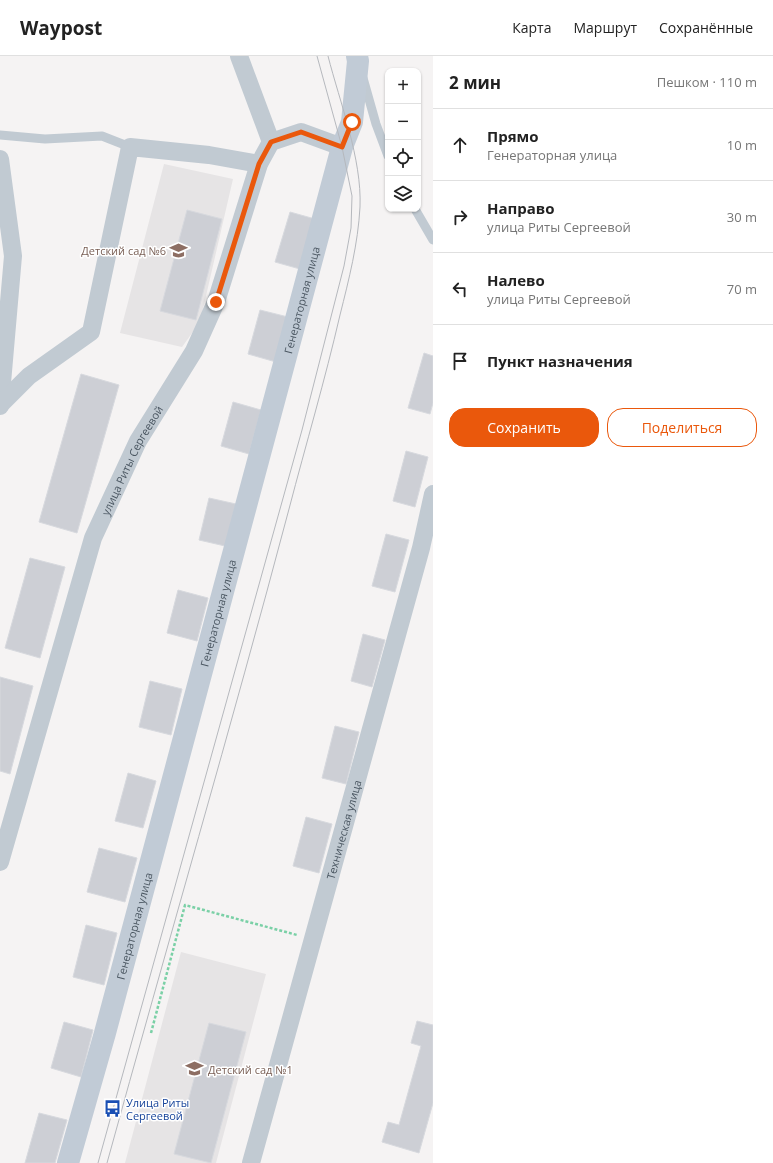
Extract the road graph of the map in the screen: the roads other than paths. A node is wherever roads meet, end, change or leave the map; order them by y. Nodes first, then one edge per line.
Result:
1 (239, 56) edge
2 (358, 59) edge
3 (0, 135) edge
4 (271, 142) junction
5 (130, 147) junction
6 (342, 147) junction
7 (385, 148) edge
8 (0, 159) edge
9 (259, 164) junction
10 (417, 212) edge
11 (433, 240) edge
12 (0, 405) edge
13 (433, 494) edge
14 (0, 862) edge
15 (68, 1163) edge
16 (251, 1163) edge

1 - 4 street
2 - 6 main road, Генераторная улица
2 - 7 lane
3 - 5 lane
4 - 6 street
4 - 9 street, улица Риты Сергеевой
5 - 9 street
5 - 12 street
6 - 15 main road, Генераторная улица
8 - 12 street
9 - 14 street, улица Риты Сергеевой
10 - 11 lane
13 - 16 street, Техническая улица

